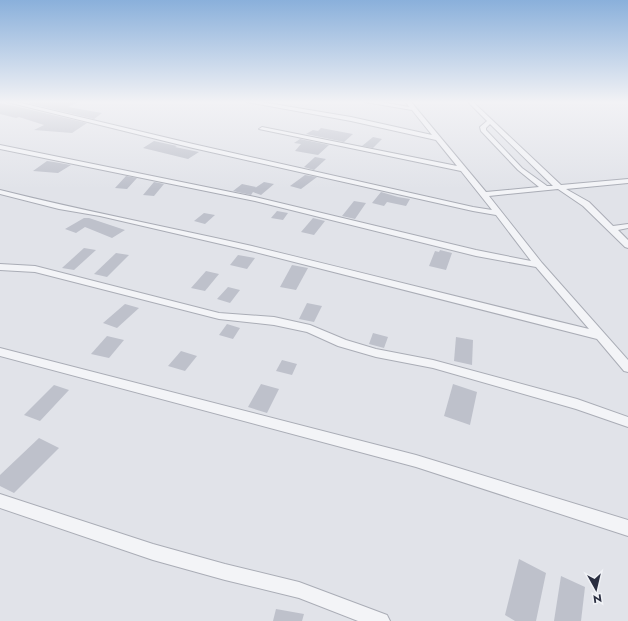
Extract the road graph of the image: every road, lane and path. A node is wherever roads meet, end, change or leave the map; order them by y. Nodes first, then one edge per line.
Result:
1 (131, 131) edge
2 (272, 131) edge
3 (405, 131) edge
4 (431, 131) edge
5 (484, 131) edge
6 (500, 131) edge
7 (437, 138) junction
8 (0, 146) edge
9 (463, 169) junction
10 (628, 181) edge
11 (559, 187) junction
12 (544, 188) junction
13 (0, 192) edge
14 (484, 194) junction
15 (498, 213) junction
16 (628, 226) edge
17 (612, 229) junction
18 (628, 245) edge
19 (539, 265) junction
20 (0, 267) edge
21 (601, 336) junction
22 (0, 352) edge
23 (628, 368) edge
24 (628, 422) edge
25 (0, 501) edge
26 (628, 528) edge
27 (382, 621) edge

1 - 15 street
2 - 9 street
3 - 7 street
4 - 7 street
5 - 12 street
6 - 11 street
7 - 9 street
8 - 19 street
9 - 14 street
10 - 11 street
11 - 12 street
11 - 17 street
12 - 14 street
13 - 21 street
14 - 15 street
15 - 19 street
16 - 17 street
17 - 18 street
19 - 21 street
20 - 24 street
21 - 23 street
22 - 26 street
25 - 27 street

